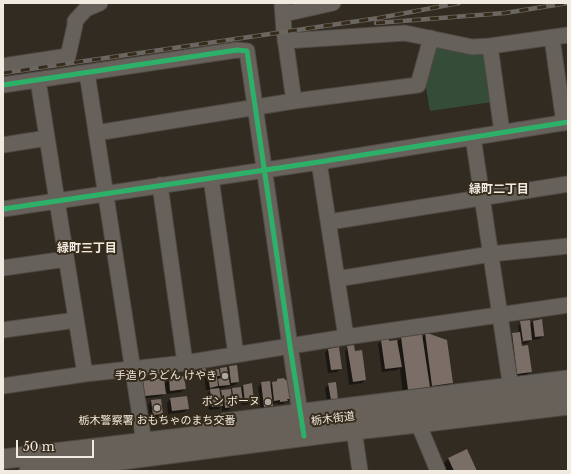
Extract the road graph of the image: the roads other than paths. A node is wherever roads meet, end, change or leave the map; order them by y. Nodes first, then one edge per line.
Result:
1 (75, 3) edge
2 (100, 3) edge
3 (333, 3) edge
4 (283, 8) edge
5 (75, 21) junction
6 (568, 35) edge
7 (431, 38) junction
8 (552, 38) junction
9 (285, 41) junction
10 (490, 46) junction
11 (3, 66) edge
12 (87, 73) junction
13 (38, 80) junction
14 (3, 85) edge
15 (294, 100) junction
16 (255, 106) junction
17 (566, 122) edge
18 (502, 132) junction
19 (96, 133) junction
20 (473, 137) junction
21 (47, 138) junction
22 (3, 145) edge
23 (319, 162) junction
24 (264, 170) junction
25 (211, 178) junction
26 (568, 184) edge
27 (160, 185) junction
28 (106, 193) junction
29 (482, 198) junction
30 (57, 201) junction
31 (3, 209) edge
32 (329, 222) junction
33 (568, 246) edge
34 (491, 254) junction
35 (66, 259) junction
36 (3, 268) edge
37 (337, 279) junction
38 (568, 304) edge
39 (500, 314) junction
40 (76, 320) junction
41 (3, 330) edge
42 (346, 337) junction
43 (290, 346) junction
44 (236, 355) junction
45 (185, 362) junction
46 (133, 368) junction
47 (85, 374) junction
48 (568, 378) edge
49 (3, 386) edge
50 (568, 390) edge
51 (513, 398) junction
52 (568, 405) edge
53 (418, 423) junction
54 (302, 424) junction
55 (354, 430) junction
56 (144, 442) junction
57 (3, 459) edge
58 (129, 459) junction
59 (29, 471) edge
60 (360, 471) edge
61 (438, 471) edge

1 - 5 street
2 - 5 street
3 - 4 street
4 - 9 street
5 - 11 street
6 - 8 street
7 - 9 street
7 - 10 street
7 - 15 street
8 - 10 street
8 - 17 street
9 - 15 street
10 - 18 street
12 - 13 street
12 - 16 street
12 - 19 street
13 - 14 street
13 - 21 street
15 - 16 street
16 - 19 street
16 - 24 street
17 - 18 street
18 - 20 street
19 - 28 street
20 - 23 street
20 - 29 street
21 - 22 street
21 - 30 street
23 - 24 street
23 - 32 street
24 - 25 street
24 - 43 street
25 - 27 street
25 - 44 street
26 - 29 street
27 - 28 street
27 - 45 street
28 - 30 street
28 - 46 street
29 - 32 street
29 - 34 street
30 - 31 street
30 - 35 street
32 - 37 street
33 - 34 street
34 - 37 street
34 - 39 street
35 - 36 street
35 - 40 street
37 - 42 street
38 - 39 street
39 - 42 street
39 - 51 street
40 - 41 street
40 - 47 street
42 - 43 street
43 - 44 street
43 - 54 street
44 - 45 street
45 - 46 street
46 - 47 street
46 - 56 street
47 - 49 street
48 - 51 street
50 - 51 main road, 栃木街道
51 - 52 main road, 栃木街道
51 - 53 main road, 栃木街道
51 - 54 main road, 栃木街道
53 - 55 main road, 栃木街道
53 - 61 street
54 - 55 main road, 栃木街道
54 - 56 main road, 栃木街道
54 - 58 main road, 栃木街道
55 - 60 street
56 - 57 main road, 栃木街道
56 - 58 street
58 - 59 main road, 栃木街道

